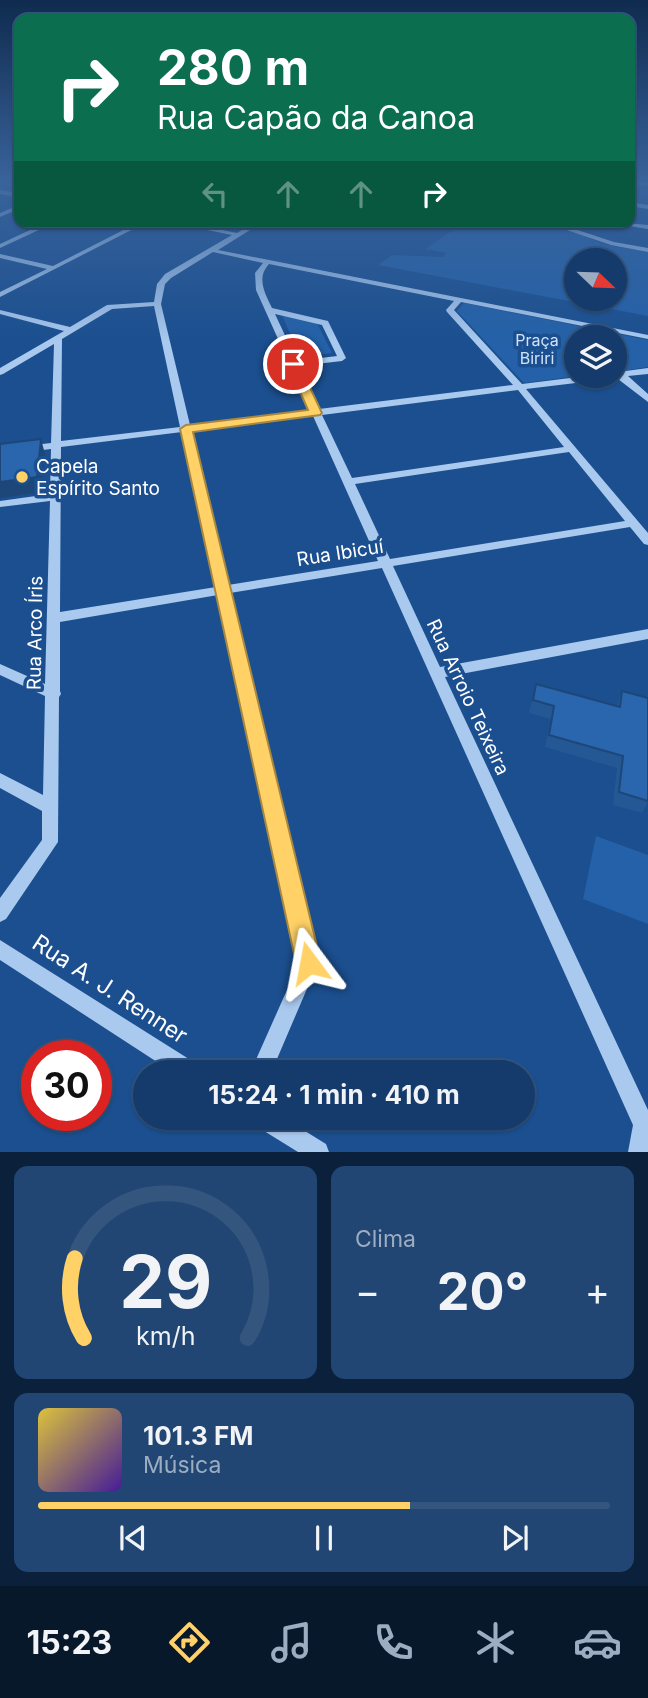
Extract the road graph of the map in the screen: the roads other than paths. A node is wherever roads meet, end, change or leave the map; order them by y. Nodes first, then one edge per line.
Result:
1 (25, 235) edge
2 (119, 235) edge
3 (240, 235) edge
4 (585, 235) edge
5 (0, 246) edge
6 (648, 250) edge
7 (215, 251) junction
8 (0, 256) edge
9 (268, 261) junction
10 (0, 262) edge
11 (54, 268) junction
12 (44, 272) junction
13 (0, 295) edge
14 (460, 299) junction
15 (157, 304) junction
16 (269, 310) junction
17 (0, 312) edge
18 (72, 330) junction
19 (648, 337) edge
20 (58, 338) junction
21 (293, 364) junction
22 (648, 371) edge
23 (0, 372) edge
24 (627, 374) edge
25 (564, 382) edge
26 (627, 384) edge
27 (520, 387) junction
28 (648, 399) edge
29 (316, 413) junction
30 (186, 429) junction
31 (57, 445) junction
32 (571, 449) junction
33 (0, 452) edge
34 (348, 482) junction
35 (56, 497) junction
36 (1, 506) edge
37 (633, 523) junction
38 (648, 541) edge
39 (386, 565) junction
40 (223, 591) junction
41 (54, 618) junction
42 (648, 634) edge
43 (0, 668) edge
44 (436, 673) junction
45 (54, 694) junction
46 (0, 780) edge
47 (51, 807) junction
48 (0, 913) edge
49 (0, 949) edge
50 (172, 1060) edge
51 (266, 1060) edge
52 (283, 1130) edge
53 (318, 1152) edge
54 (639, 1152) edge

1 - 5 street
2 - 11 street
3 - 7 street
4 - 6 street
7 - 9 street
7 - 15 street
8 - 11 street
9 - 14 street
9 - 16 street, Rua Arroio Teixeira
10 - 12 street
11 - 12 street
12 - 13 street
14 - 19 street
14 - 27 street
15 - 18 street
15 - 30 street
16 - 21 street, Rua Arroio Teixeira
16 - 21 street
17 - 18 street
18 - 20 street
20 - 23 street
20 - 31 street, Rua Arco Íris
21 - 29 street, Rua Arroio Teixeira
22 - 24 street
25 - 27 street
26 - 28 street
27 - 29 street
27 - 32 street
29 - 30 street
29 - 34 street, Rua Arroio Teixeira
30 - 31 street
30 - 40 street
31 - 33 street
31 - 35 street, Rua Arco Íris
32 - 34 street
32 - 37 street
34 - 39 street, Rua Arroio Teixeira
35 - 36 street
35 - 41 street, Rua Arco Íris
37 - 38 street
37 - 39 street, Rua Ibicuí
39 - 40 street, Rua Ibicuí
39 - 44 street, Rua Arroio Teixeira
40 - 41 street, Rua Ibicuí
40 - 51 street
41 - 45 street, Rua Arco Íris
42 - 44 street
43 - 45 street
44 - 54 street, Rua Arroio Teixeira
45 - 47 street, Rua Arco Íris
46 - 47 street
47 - 48 street, Rua Arco Íris
49 - 50 street, Rua A. J. Renner
52 - 53 street

